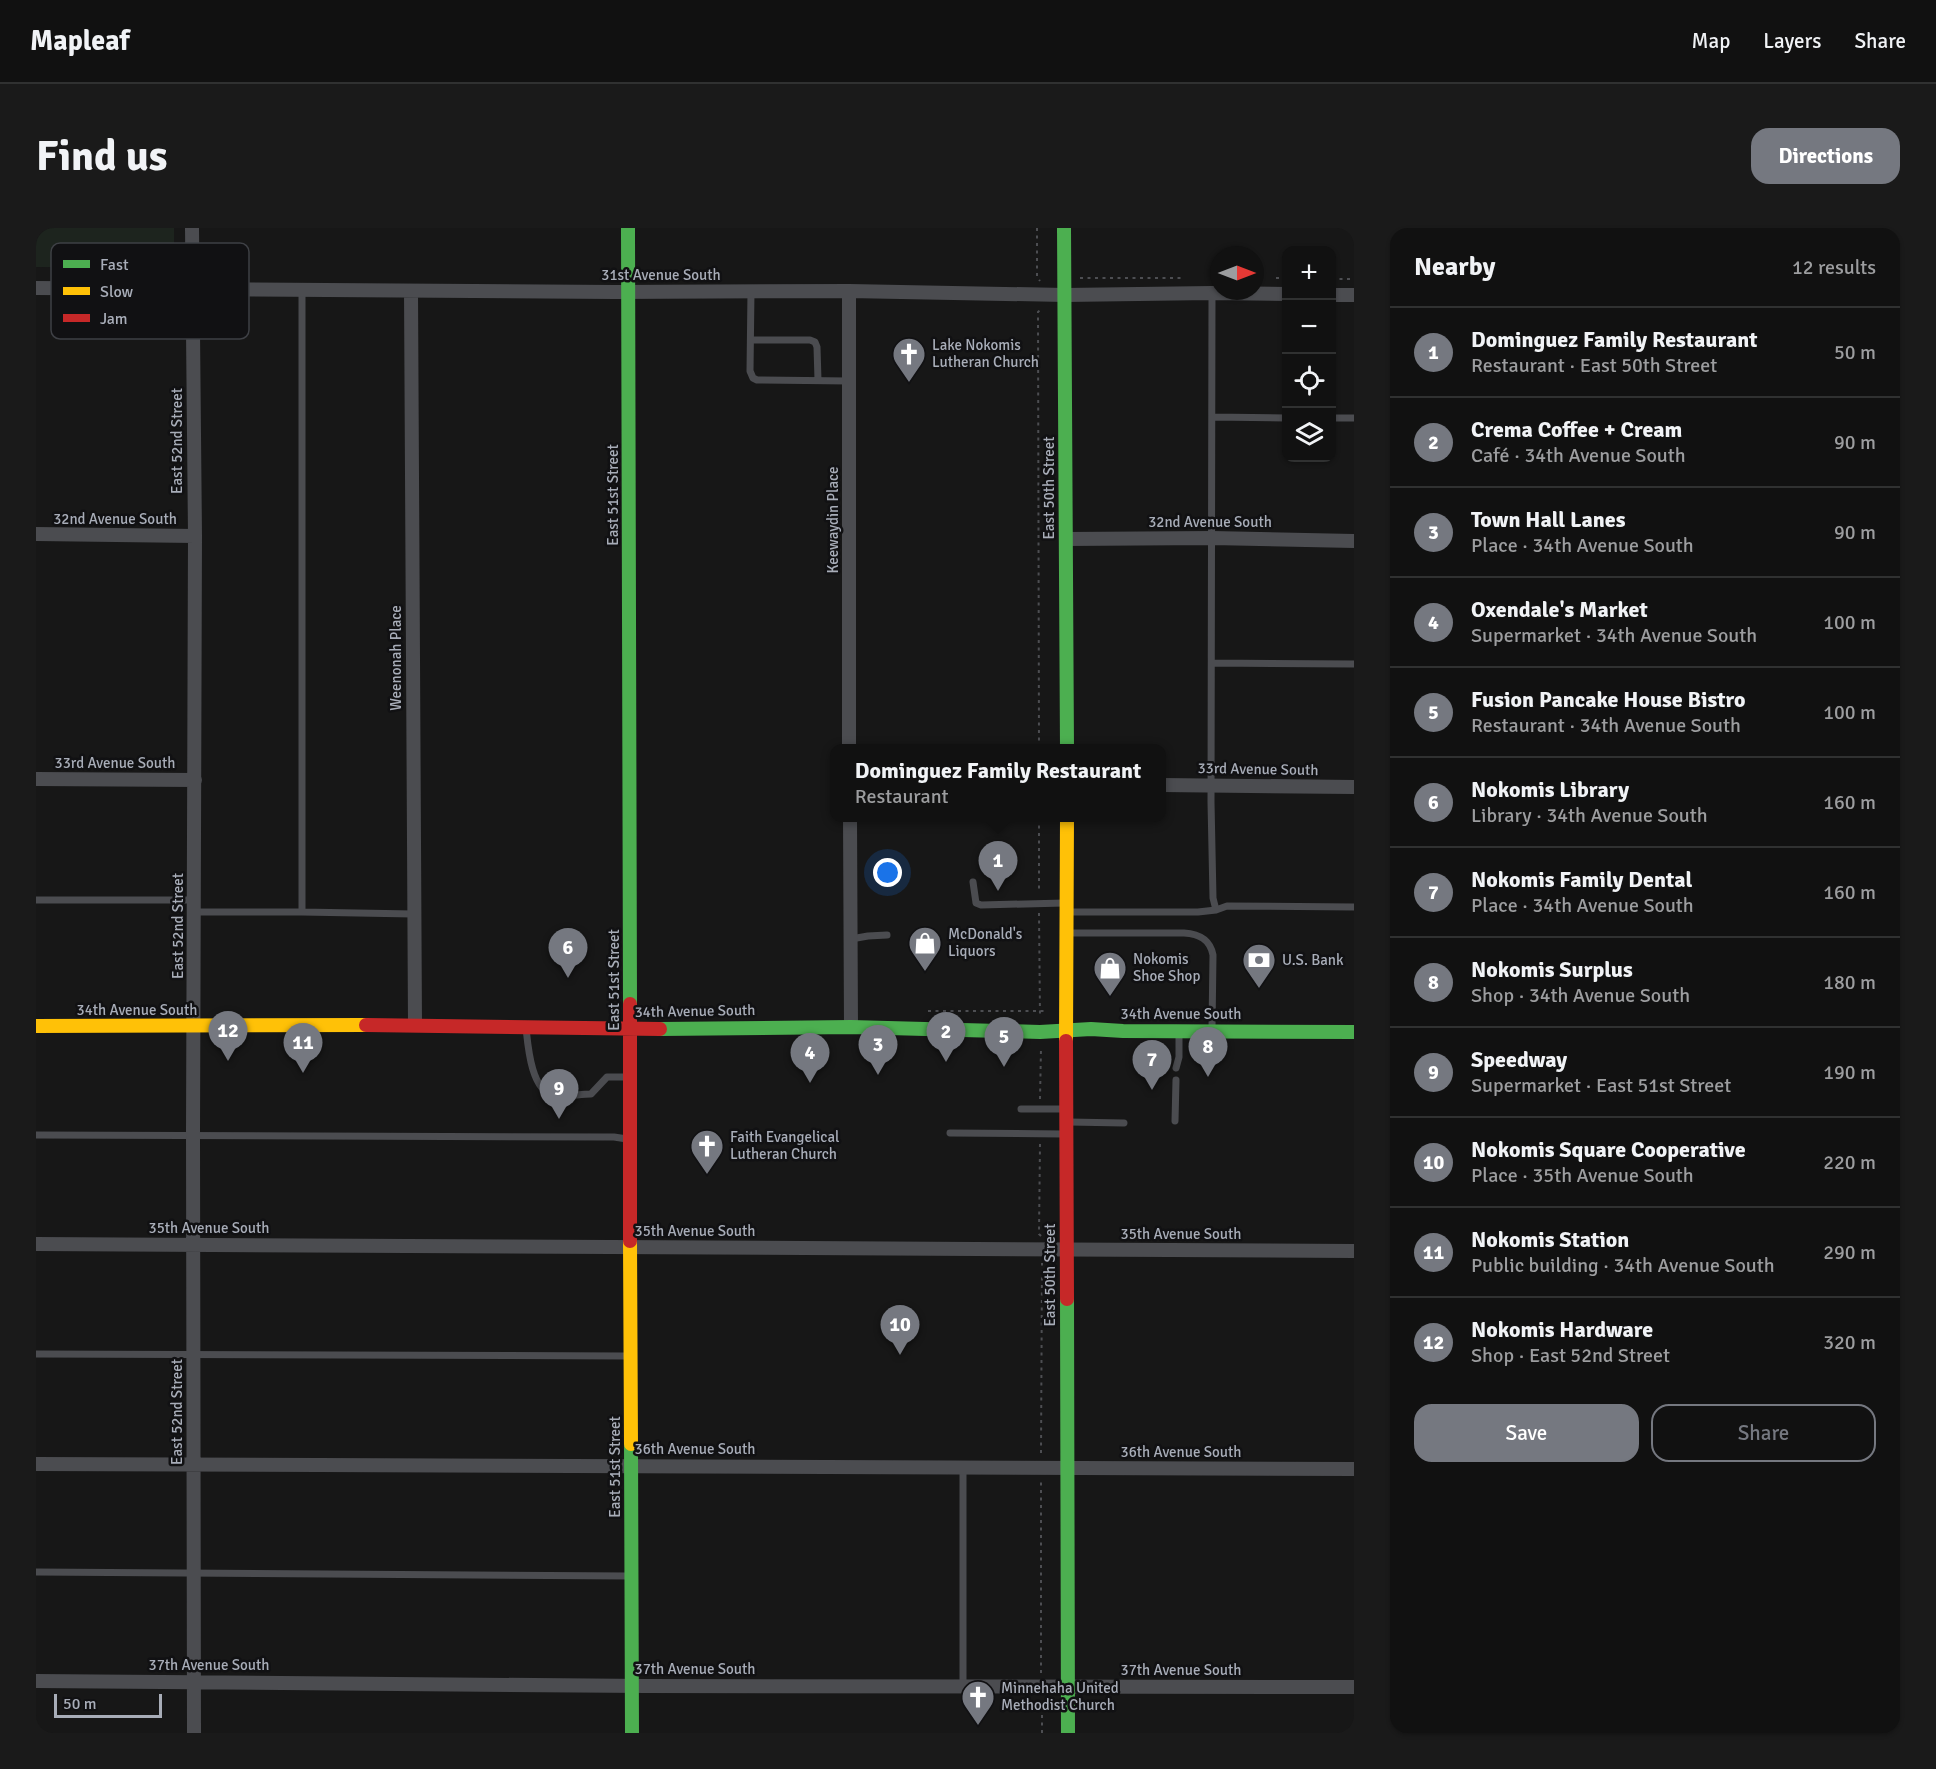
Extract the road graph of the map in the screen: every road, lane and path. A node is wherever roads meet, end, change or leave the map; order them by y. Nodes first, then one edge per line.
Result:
1 (192, 228) edge
2 (628, 228) edge
3 (1037, 228) edge
4 (1064, 228) edge
5 (192, 243) edge
6 (1080, 278) dead end
7 (1184, 278) dead end
8 (1336, 279) edge
9 (1354, 279) edge
10 (1041, 283) dead end
11 (36, 288) edge
12 (51, 288) edge
13 (249, 289) edge
14 (302, 289) junction
15 (411, 291) junction
16 (751, 291) junction
17 (849, 291) junction
18 (628, 292) junction
19 (1210, 293) edge
20 (1264, 294) edge
21 (1282, 294) edge
22 (1065, 295) junction
23 (1336, 295) edge
24 (1354, 295) edge
25 (1212, 300) edge
26 (1040, 310) dead end
27 (193, 339) edge
28 (751, 340) junction
29 (818, 380) junction
30 (849, 381) junction
31 (1212, 417) junction
32 (1282, 418) edge
33 (1336, 418) edge
34 (1354, 418) edge
35 (36, 534) edge
36 (195, 536) junction
37 (1212, 538) junction
38 (1066, 539) junction
39 (1354, 541) edge
40 (1212, 663) junction
41 (1354, 664) edge
42 (849, 744) edge
43 (1039, 744) edge
44 (1067, 744) edge
45 (36, 779) edge
46 (195, 780) junction
47 (1166, 785) edge
48 (1212, 785) junction
49 (1354, 787) edge
50 (849, 822) edge
51 (1039, 822) edge
52 (1067, 822) edge
53 (973, 882) dead end
54 (36, 900) edge
55 (1039, 903) junction
56 (194, 906) junction
57 (1067, 907) junction
58 (1354, 908) edge
59 (1216, 910) junction
60 (302, 912) junction
61 (413, 914) junction
62 (1066, 933) junction
63 (887, 935) dead end
64 (850, 939) junction
65 (923, 1011) dead end
66 (1040, 1011) junction
67 (1054, 1012) dead end
68 (1040, 1020) dead end
69 (415, 1025) junction
70 (36, 1026) edge
71 (525, 1026) junction
72 (194, 1027) junction
73 (851, 1027) junction
74 (630, 1029) junction
75 (1066, 1030) junction
76 (1179, 1031) junction
77 (1212, 1031) junction
78 (1354, 1032) edge
79 (1176, 1068) dead end
80 (629, 1077) junction
81 (1176, 1080) dead end
82 (1022, 1109) dead end
83 (1175, 1121) dead end
84 (1066, 1122) junction
85 (1124, 1123) dead end
86 (950, 1133) dead end
87 (193, 1134) junction
88 (36, 1135) edge
89 (630, 1139) junction
90 (36, 1244) edge
91 (193, 1244) junction
92 (630, 1248) junction
93 (1066, 1249) junction
94 (1354, 1251) edge
95 (1042, 1261) dead end
96 (36, 1354) edge
97 (193, 1354) junction
98 (631, 1356) junction
99 (1041, 1458) dead end
100 (36, 1464) edge
101 (194, 1464) junction
102 (631, 1466) junction
103 (963, 1467) junction
104 (1068, 1467) junction
105 (1354, 1469) edge
106 (1041, 1481) dead end
107 (36, 1572) edge
108 (194, 1572) junction
109 (632, 1576) junction
110 (1044, 1673) dead end
111 (36, 1681) edge
112 (194, 1682) junction
113 (632, 1685) junction
114 (963, 1685) junction
115 (1068, 1686) junction
116 (1354, 1687) edge
117 (1044, 1704) dead end
118 (194, 1733) edge
119 (632, 1733) edge
120 (1042, 1733) edge
121 (1068, 1733) edge

1 - 5 street, East 52nd Street
2 - 18 street, East 51st Street
3 - 10 path
4 - 22 street, East 50th Street
6 - 7 path
8 - 9 path
11 - 12 street, 31st Avenue South
13 - 14 street, 31st Avenue South
14 - 15 street, 31st Avenue South
14 - 60 lane
15 - 18 street, 31st Avenue South
15 - 61 street, Weenonah Place
16 - 17 street, 31st Avenue South
16 - 18 street, 31st Avenue South
16 - 28 lane
17 - 22 street, 31st Avenue South
17 - 30 street, Keewaydin Place
18 - 74 street, East 51st Street
19 - 22 street, 31st Avenue South
20 - 21 street, 31st Avenue South
22 - 38 street, East 50th Street
23 - 24 street
25 - 31 lane
26 - 43 path
27 - 36 street, East 52nd Street
28 - 29 lane
28 - 29 lane
29 - 30 lane
30 - 42 street, Keewaydin Place
31 - 32 lane
31 - 37 lane
33 - 34 lane
35 - 36 street, 32nd Avenue South
36 - 46 street, East 52nd Street
37 - 38 street, 32nd Avenue South
37 - 39 street, 32nd Avenue South
37 - 40 lane
38 - 44 street, East 50th Street
40 - 41 lane
40 - 48 lane
45 - 46 street, 33rd Avenue South
46 - 56 street, East 52nd Street
47 - 48 street, 33rd Avenue South
48 - 49 street, 33rd Avenue South
48 - 59 lane
50 - 64 street
51 - 55 path
52 - 57 street, East 50th Street
53 - 55 lane
54 - 56 lane
55 - 57 lane
55 - 66 path
56 - 60 lane
56 - 72 street, East 52nd Street
57 - 59 lane
57 - 62 street, East 50th Street
58 - 59 lane
60 - 61 lane
61 - 69 street, Weenonah Place
62 - 75 street, East 50th Street
62 - 77 lane
63 - 64 lane
64 - 73 street
65 - 66 path
66 - 67 path
66 - 68 path
69 - 71 street, 34th Avenue South
69 - 72 street, 34th Avenue South
70 - 72 street, 34th Avenue South
71 - 74 street, 34th Avenue South
71 - 80 lane
72 - 87 street, East 52nd Street
73 - 74 street, 34th Avenue South
73 - 75 street, 34th Avenue South
74 - 80 street, East 51st Street
75 - 76 street, 34th Avenue South
75 - 84 street, East 50th Street
76 - 77 street, 34th Avenue South
76 - 79 lane
77 - 78 street, 34th Avenue South
80 - 89 street, East 51st Street
81 - 83 lane
82 - 84 lane
84 - 85 lane
84 - 86 lane
84 - 93 street, East 50th Street
87 - 88 lane
87 - 89 lane
87 - 91 street, East 52nd Street
89 - 92 street, East 51st Street
90 - 91 street, 35th Avenue South
91 - 92 street, 35th Avenue South
91 - 97 street, East 52nd Street
92 - 93 street, 35th Avenue South
92 - 98 street, East 51st Street
93 - 94 street, 35th Avenue South
93 - 104 street, East 50th Street
95 - 99 path
96 - 97 lane
97 - 98 lane
97 - 101 street, East 52nd Street
98 - 102 street, East 51st Street
100 - 101 street, 36th Avenue South
101 - 102 street, 36th Avenue South
101 - 108 street, East 52nd Street
102 - 103 street, 36th Avenue South
102 - 109 street, East 51st Street
103 - 104 street, 36th Avenue South
103 - 114 lane
104 - 105 street, 36th Avenue South
104 - 115 street, East 50th Street
106 - 110 path
107 - 108 lane
108 - 109 lane
108 - 112 street, East 52nd Street
109 - 113 street, East 51st Street
111 - 112 street, 37th Avenue South
112 - 113 street, 37th Avenue South
112 - 118 street, East 52nd Street
113 - 114 street, 37th Avenue South
113 - 119 street, East 51st Street
114 - 115 street, 37th Avenue South
115 - 116 street, 37th Avenue South
115 - 121 street, East 50th Street
117 - 120 path

